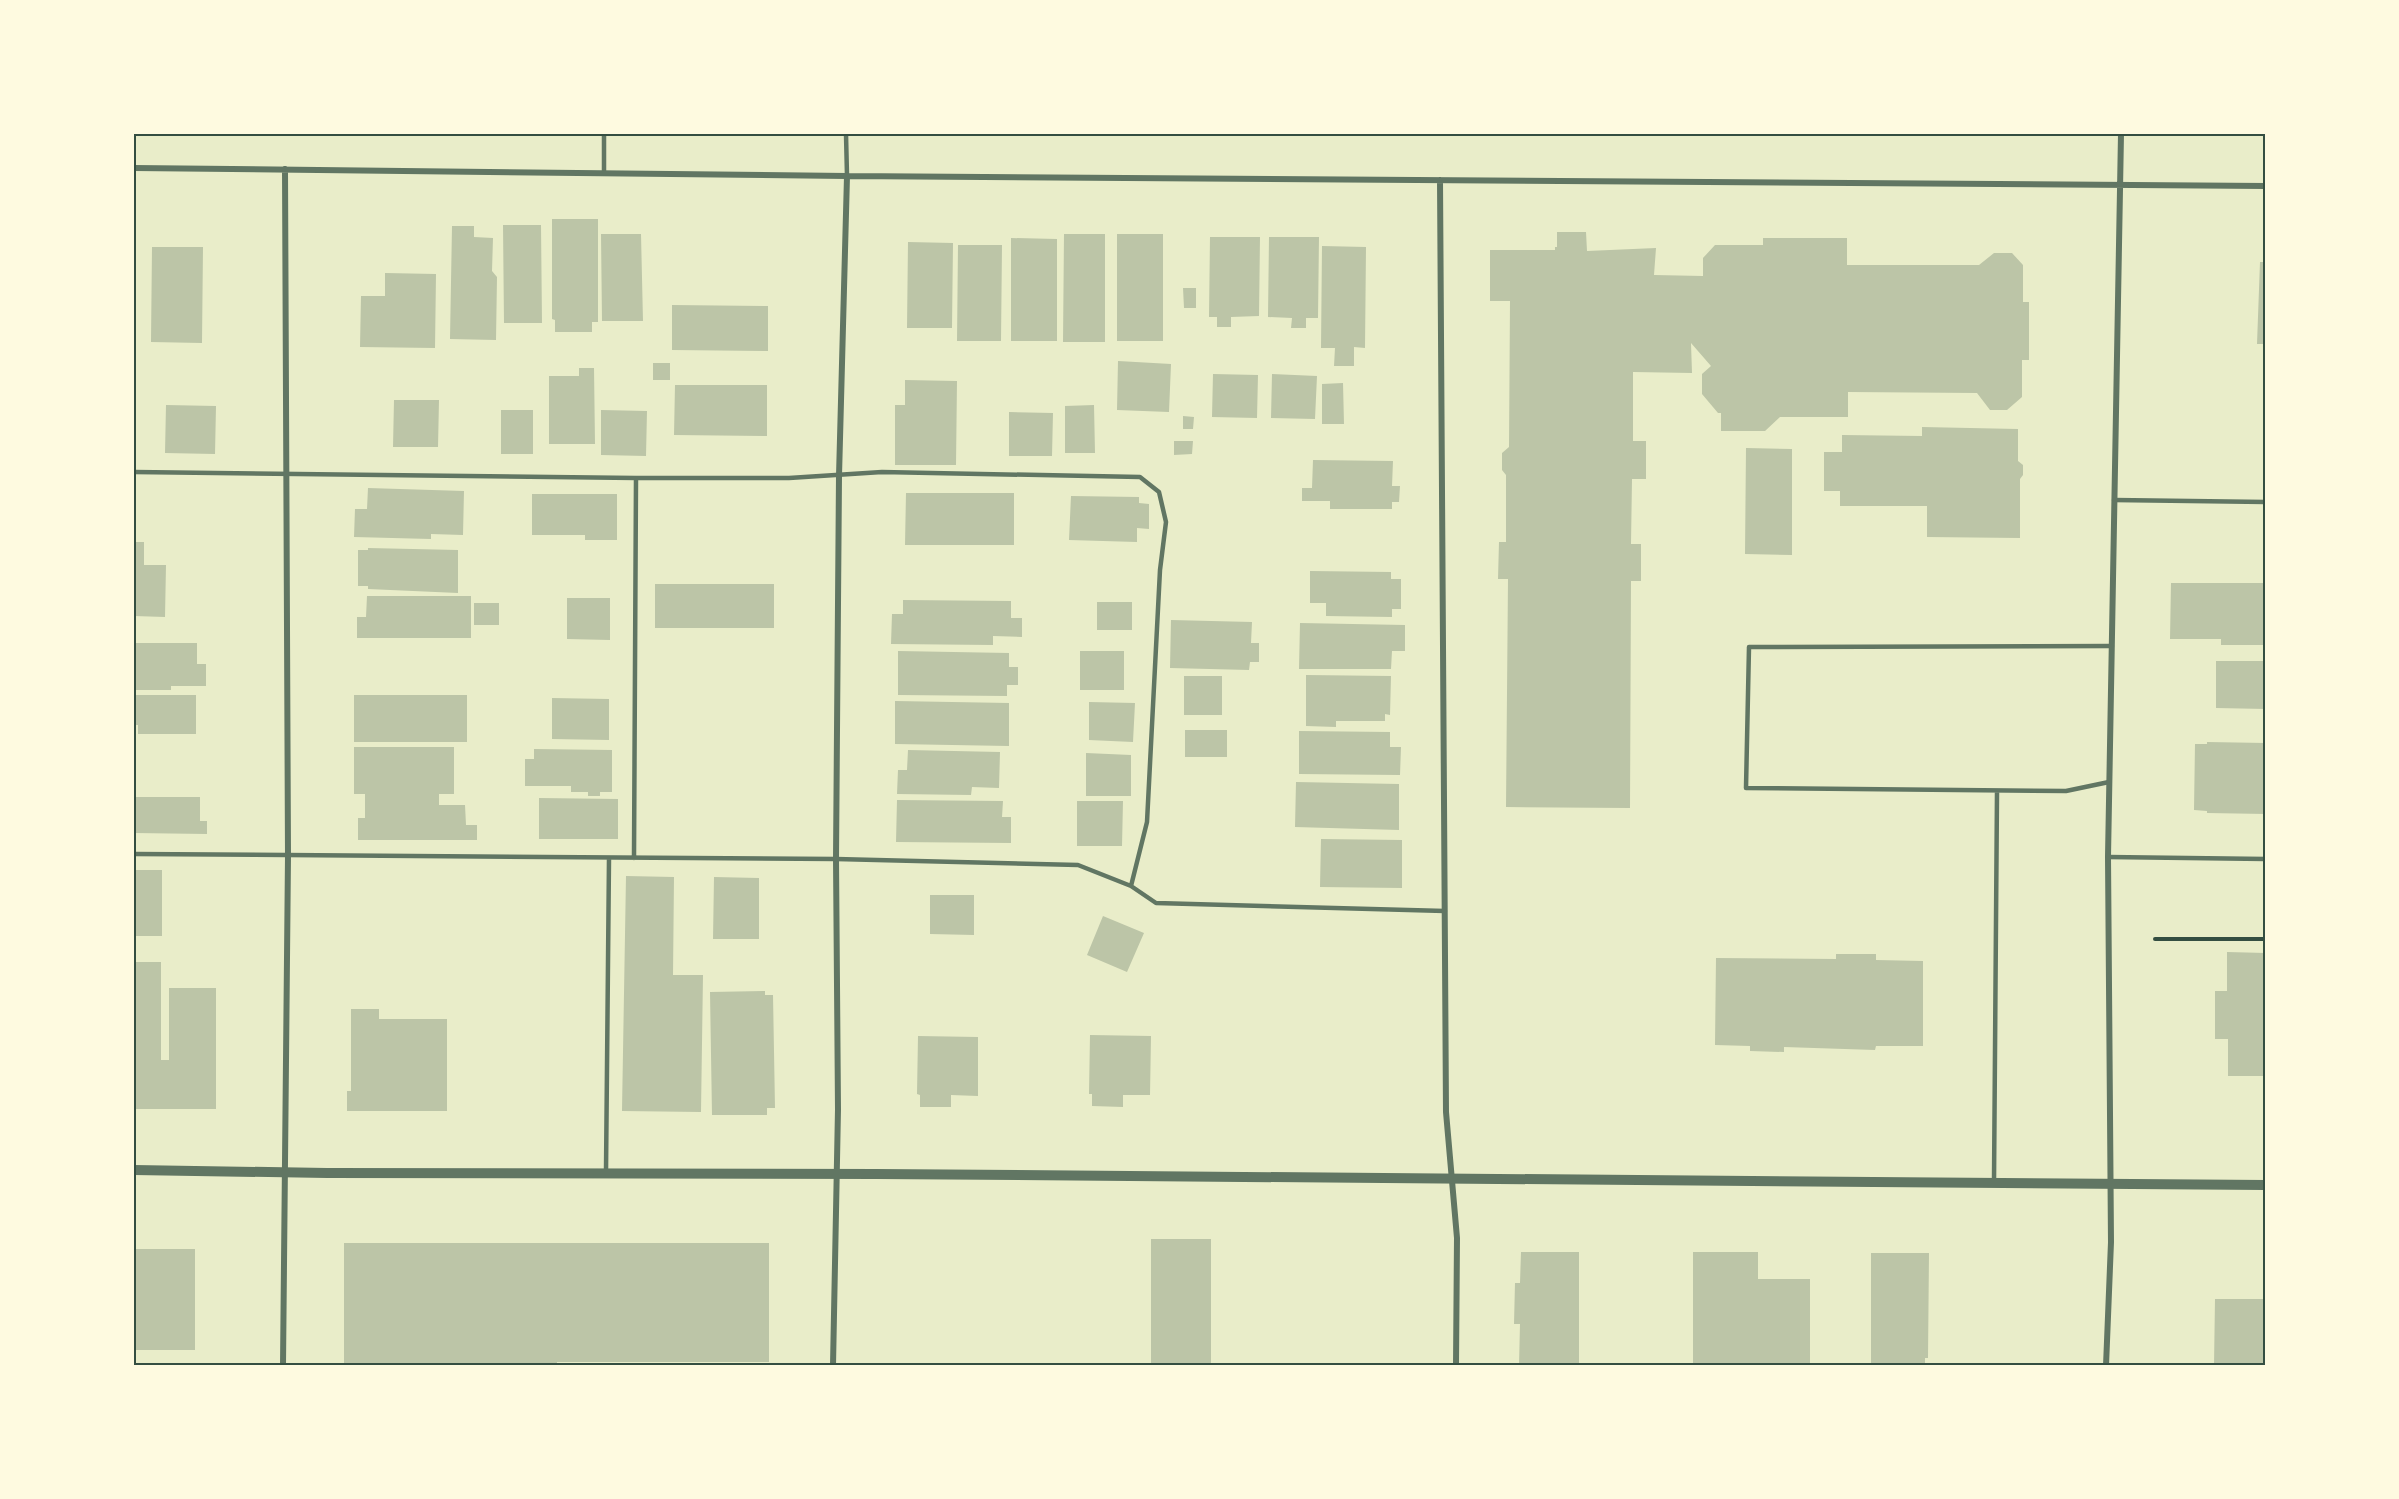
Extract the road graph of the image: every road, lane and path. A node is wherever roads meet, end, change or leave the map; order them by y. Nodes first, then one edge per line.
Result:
1 (604, 134) edge
2 (846, 134) edge
3 (2121, 134) edge
4 (134, 168) edge
5 (285, 169) junction
6 (604, 172) junction
7 (847, 176) junction
8 (1440, 180) junction
9 (2120, 186) junction
10 (2265, 186) edge
11 (134, 472) edge
12 (285, 472) junction
13 (839, 476) junction
14 (636, 478) junction
15 (2114, 500) junction
16 (2265, 502) edge
17 (2112, 646) junction
18 (2109, 782) junction
19 (1997, 792) junction
20 (134, 854) edge
21 (288, 856) junction
22 (2108, 857) junction
23 (609, 858) junction
24 (634, 858) junction
25 (836, 859) junction
26 (2265, 859) edge
27 (1131, 886) junction
28 (1444, 911) junction
29 (2155, 939) dead end
30 (2265, 939) edge
31 (134, 1170) edge
32 (284, 1172) junction
33 (606, 1172) junction
34 (837, 1174) junction
35 (1451, 1179) junction
36 (1994, 1182) junction
37 (2111, 1183) junction
38 (2265, 1185) edge
39 (283, 1365) edge
40 (833, 1365) edge
41 (1456, 1365) edge
42 (2106, 1365) edge

1 - 6 lane
2 - 7 lane
3 - 9 street
4 - 5 street
5 - 6 street
5 - 12 street
6 - 7 street
7 - 8 street
7 - 13 street
8 - 9 street
8 - 28 street
9 - 10 street
9 - 15 street
11 - 12 lane
12 - 14 lane
12 - 21 street
13 - 14 lane
13 - 25 street
13 - 27 lane
14 - 24 lane
15 - 16 lane
15 - 17 street
17 - 18 street
17 - 19 lane
18 - 19 lane
18 - 22 street
19 - 36 lane
20 - 21 lane
21 - 23 lane
21 - 32 street
22 - 26 lane
22 - 37 street
23 - 24 lane
23 - 33 lane
24 - 25 lane
25 - 27 lane
25 - 34 street
27 - 28 lane
28 - 35 street
29 - 30 path
31 - 32 street
32 - 33 street
32 - 39 street
33 - 34 street
34 - 35 street
34 - 40 street
35 - 36 street
35 - 41 street
36 - 37 street
37 - 38 street
37 - 42 street

